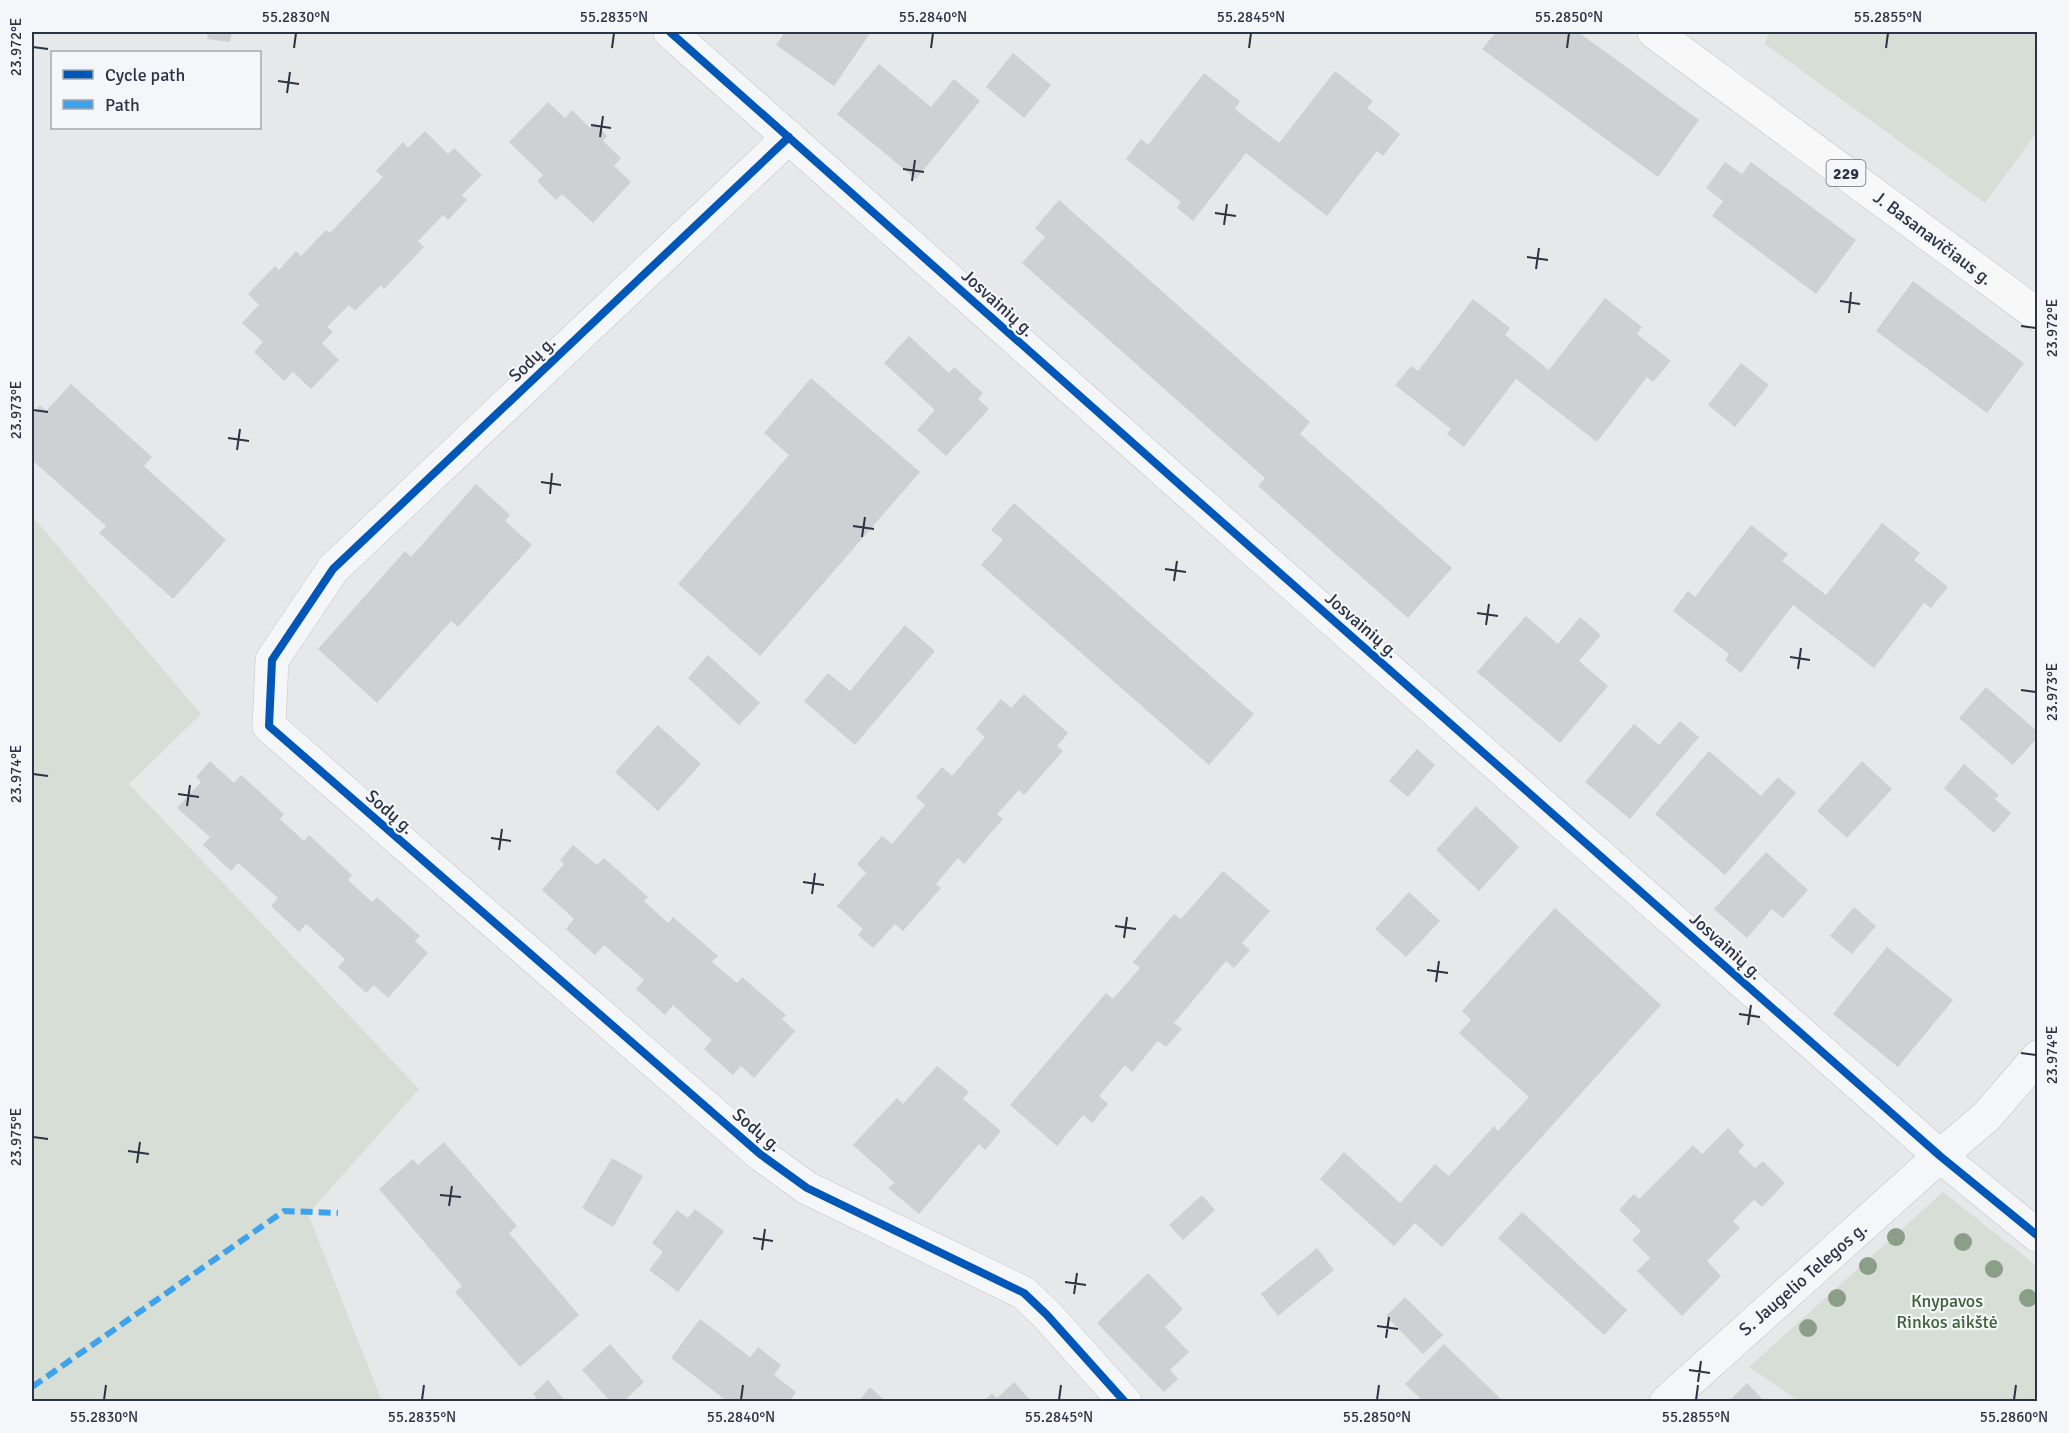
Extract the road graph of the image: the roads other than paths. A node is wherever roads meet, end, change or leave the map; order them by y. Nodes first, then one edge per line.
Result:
1 (670, 32) edge
2 (1654, 32) edge
3 (789, 137) junction
4 (2037, 315) edge
5 (2037, 1057) edge
6 (1940, 1156) junction
7 (2037, 1236) edge
8 (1125, 1401) edge
9 (1666, 1401) edge

1 - 3 street, Josvainių g.
2 - 4 main road, J. Basanavičiaus g. / 229
3 - 6 street, Josvainių g.
3 - 8 street, Sodų g.
5 - 6 street, S. Jaugelio Telegos g.
6 - 7 street, Josvainių g.
6 - 9 street, S. Jaugelio Telegos g.

